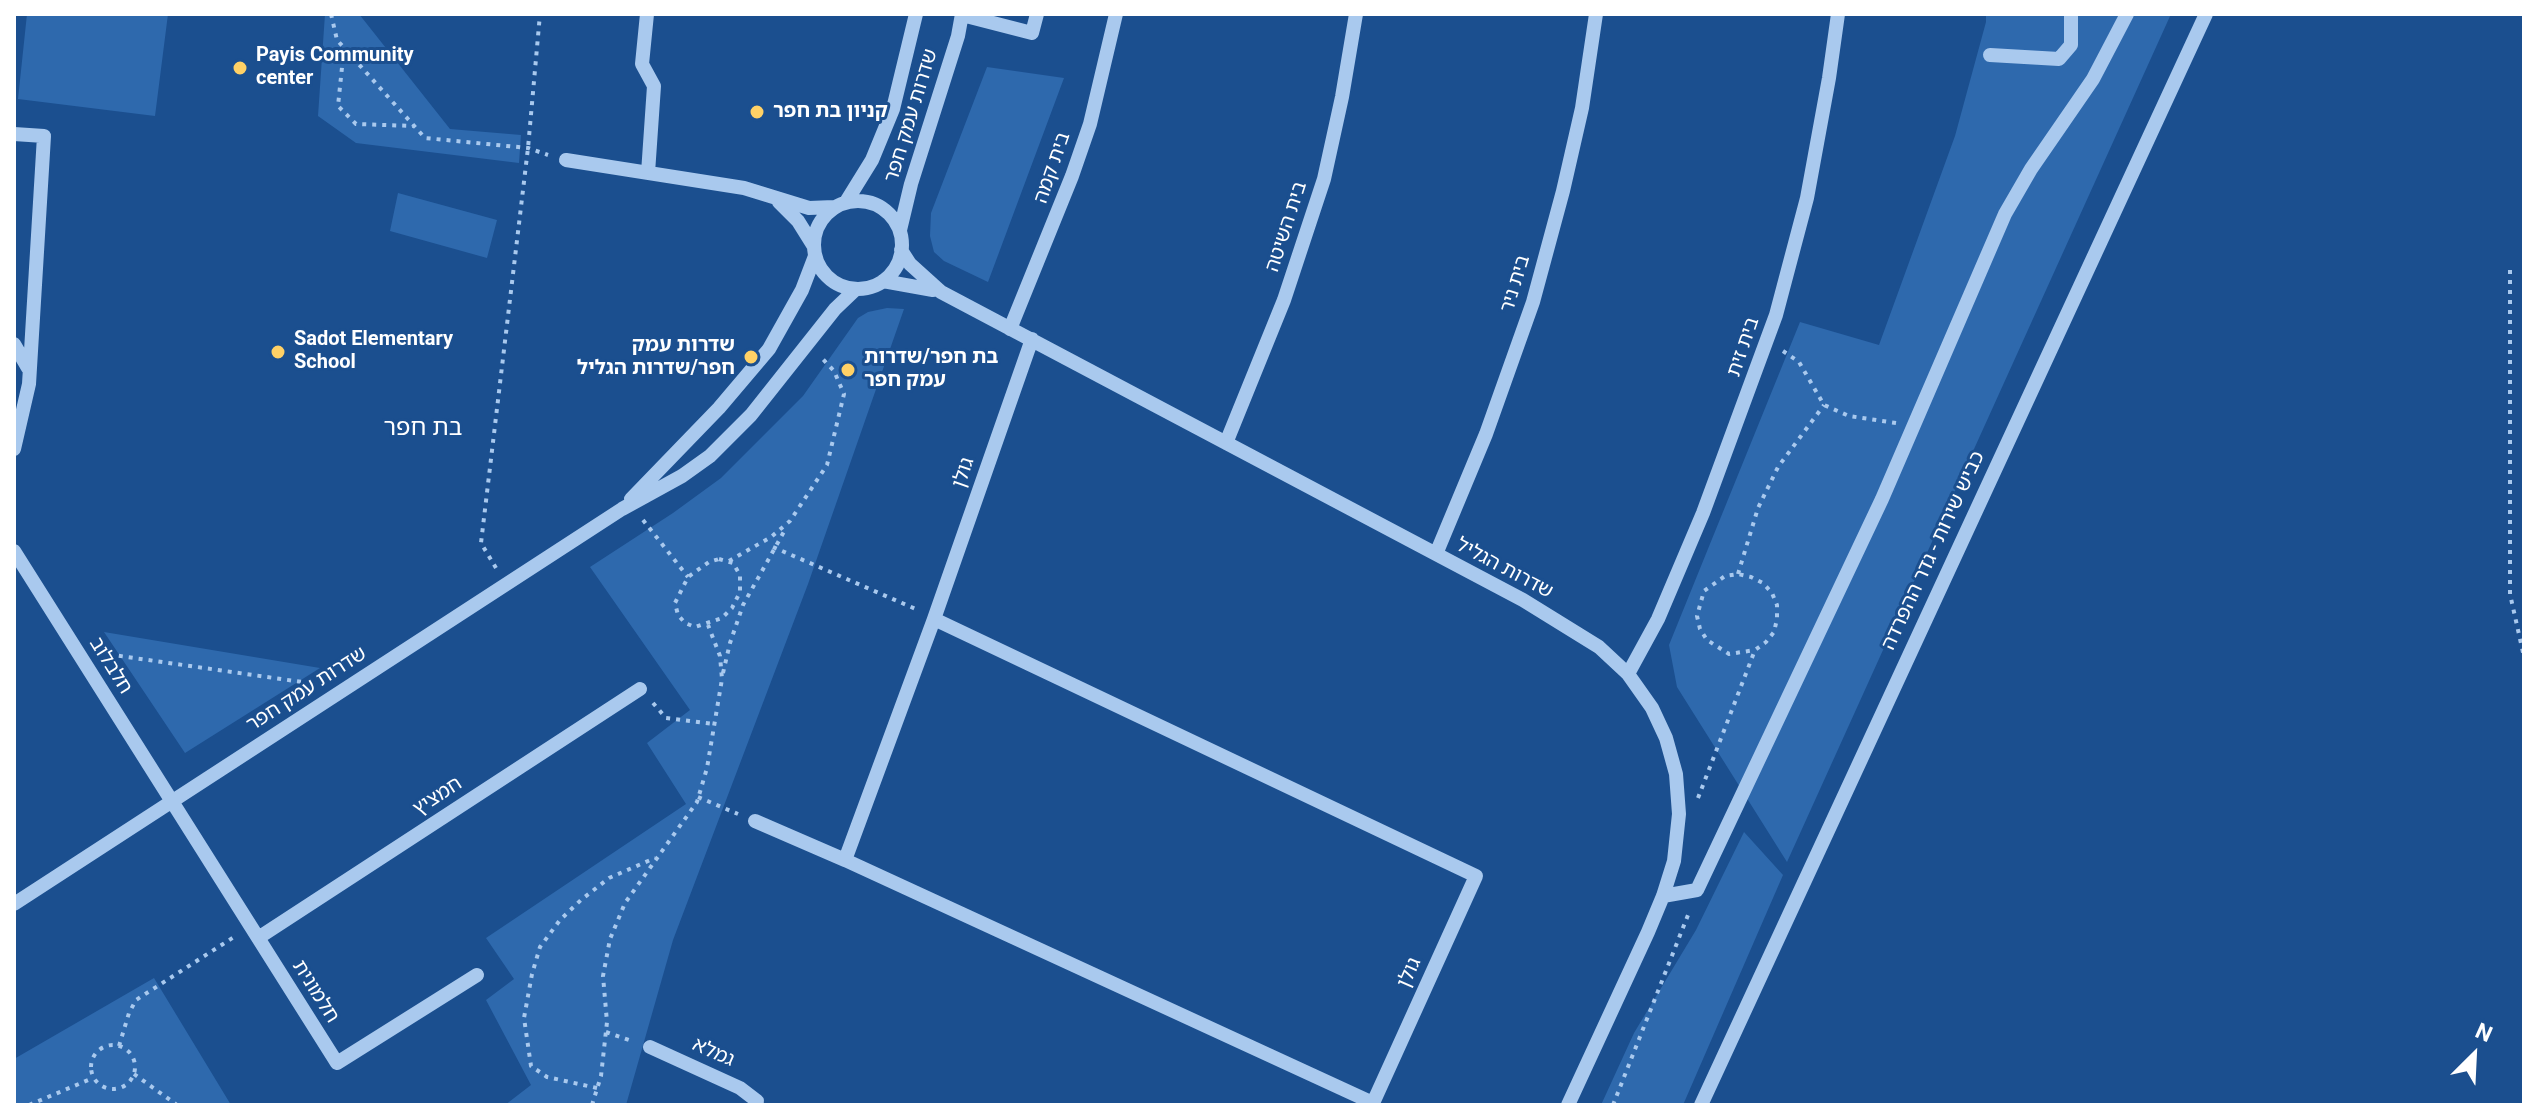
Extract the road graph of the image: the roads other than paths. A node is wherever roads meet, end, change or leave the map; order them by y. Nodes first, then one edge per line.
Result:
1 (647, 14) edge
2 (916, 14) edge
3 (1037, 14) edge
4 (1116, 14) edge
5 (1356, 14) edge
6 (1596, 14) edge
7 (1838, 14) edge
8 (2071, 14) edge
9 (2127, 14) edge
10 (2206, 14) edge
11 (962, 15) edge
12 (1990, 55) dead end
13 (14, 134) edge
14 (566, 160) road end
15 (648, 173) junction
16 (776, 199) junction
17 (840, 204) junction
18 (900, 230) junction
19 (901, 250) junction
20 (814, 252) junction
21 (883, 281) junction
22 (856, 289) junction
23 (941, 292) junction
24 (1010, 329) junction
25 (1032, 339) junction
26 (14, 344) edge
27 (29, 372) junction
28 (19, 408) edge
29 (1226, 443) junction
30 (14, 449) edge
31 (627, 506) junction
32 (14, 551) edge
33 (1436, 554) junction
34 (934, 619) junction
35 (1628, 674) junction
36 (640, 689) road end
37 (172, 803) junction
38 (755, 821) road end
39 (845, 860) junction
40 (1663, 896) junction
41 (14, 904) edge
42 (254, 932) junction
43 (477, 975) dead end
44 (650, 1047) road end
45 (760, 1104) edge
46 (1568, 1105) edge
47 (1701, 1105) edge

1 - 15 street
2 - 17 street, שדרות עמק חפר
3 - 11 street
4 - 24 street, בית קמה
5 - 29 street, בית השיטה
6 - 33 street, בית ניר
7 - 35 street, בית זית
8 - 12 street
9 - 40 street
10 - 47 street, כביש שירות - גדר ההפרדה
11 - 18 street, שדרות עמק חפר
13 - 27 street
14 - 15 street
15 - 16 street
16 - 17 street
16 - 20 street
17 - 18 street
17 - 20 street
18 - 19 street
19 - 21 street
19 - 23 street, שדרות הגליל
20 - 22 street
20 - 31 street, שדרות עמק חפר
21 - 22 street
21 - 23 street, שדרות הגליל
22 - 31 street, שדרות עמק חפר
23 - 24 street, שדרות הגליל
24 - 25 street, שדרות הגליל
25 - 29 street, שדרות הגליל
25 - 34 street, גולן
26 - 27 street
27 - 28 street
28 - 30 street
29 - 33 street, שדרות הגליל
31 - 37 street, שדרות עמק חפר
32 - 37 street, חלבלוב
33 - 35 street, שדרות הגליל
34 - 39 street, גולן
34 - 39 street, גולן
35 - 40 street, שדרות הגליל
36 - 42 street, חמציץ
37 - 41 street, שדרות עמק חפר
37 - 42 street, חלמונית
38 - 39 street, גולן
40 - 46 street, שדרות הגליל
42 - 43 street, חלמונית
44 - 45 street, גמלא

